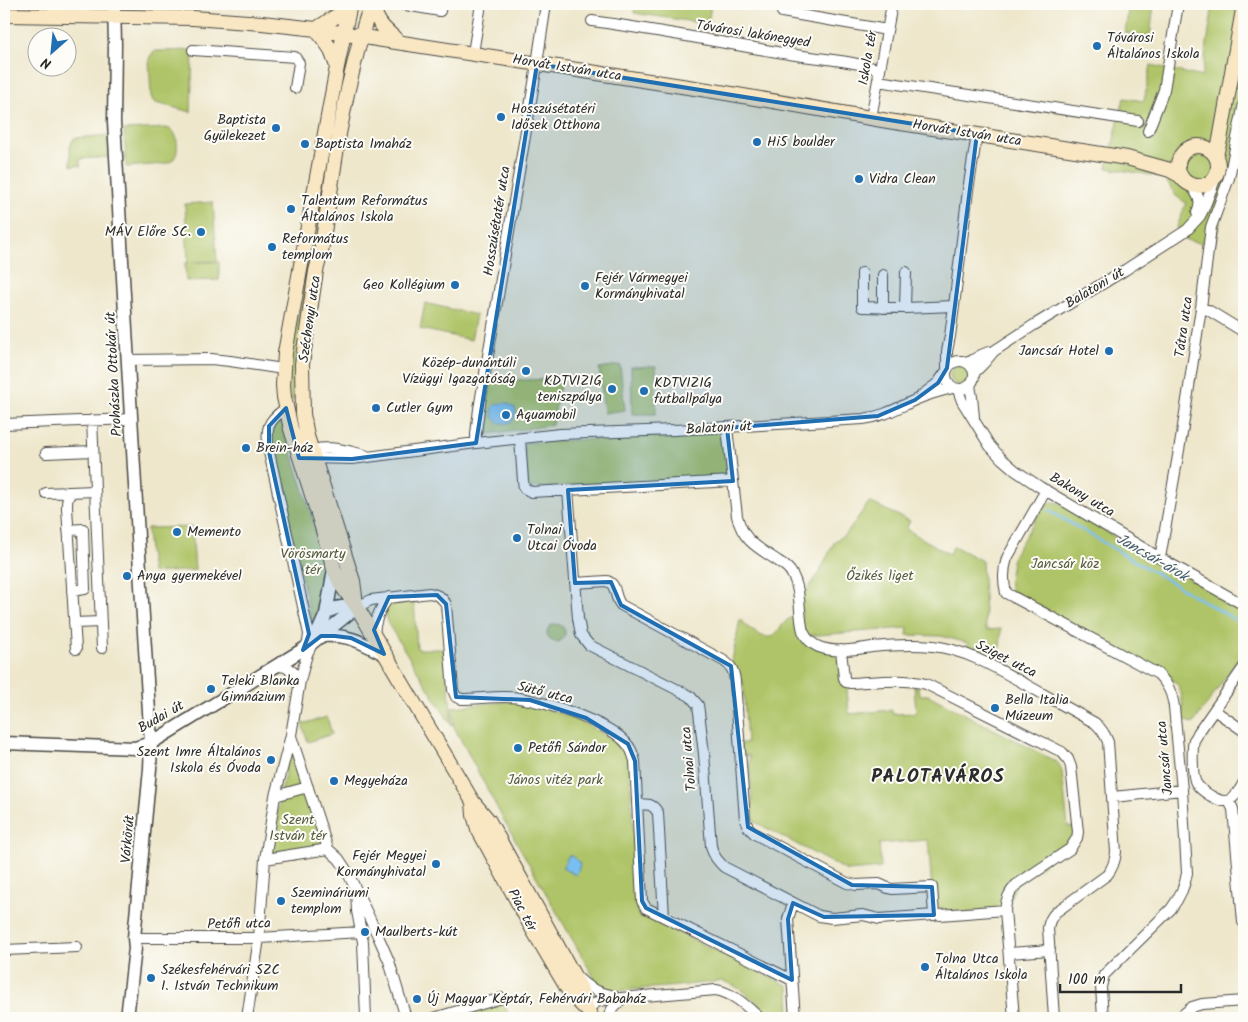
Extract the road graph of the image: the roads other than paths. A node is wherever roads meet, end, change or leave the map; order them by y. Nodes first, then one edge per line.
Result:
1 (372, 4) edge
2 (400, 4) edge
3 (441, 4) edge
4 (480, 4) edge
5 (546, 4) edge
6 (892, 4) edge
7 (1178, 4) edge
8 (1244, 4) edge
9 (350, 6) edge
10 (114, 10) edge
11 (782, 12) dead end
12 (4, 15) edge
13 (592, 21) dead end
14 (316, 28) junction
15 (888, 30) junction
16 (344, 33) junction
17 (361, 36) junction
18 (399, 42) junction
19 (193, 50) dead end
20 (473, 53) junction
21 (537, 64) junction
22 (337, 66) junction
23 (880, 70) junction
24 (878, 81) junction
25 (295, 88) dead end
26 (1228, 98) junction
27 (1244, 103) edge
28 (872, 118) junction
29 (1138, 121) dead end
30 (1148, 132) dead end
31 (977, 134) junction
32 (1199, 145) junction
33 (1184, 152) junction
34 (1216, 155) junction
35 (1126, 158) junction
36 (1218, 172) junction
37 (1185, 180) junction
38 (1194, 223) junction
39 (906, 272) dead end
40 (862, 273) dead end
41 (883, 275) dead end
42 (954, 306) junction
43 (883, 308) junction
44 (905, 308) junction
45 (1200, 308) junction
46 (1244, 332) edge
47 (950, 336) junction
48 (994, 351) junction
49 (128, 360) junction
50 (962, 362) junction
51 (284, 369) junction
52 (946, 371) junction
53 (974, 373) junction
54 (970, 386) junction
55 (956, 389) junction
56 (915, 400) junction
57 (286, 408) junction
58 (131, 419) junction
59 (92, 420) junction
60 (974, 420) junction
61 (4, 424) edge
62 (727, 428) junction
63 (520, 439) junction
64 (476, 443) junction
65 (93, 451) junction
66 (46, 453) dead end
67 (308, 456) junction
68 (734, 486) junction
69 (568, 490) junction
70 (94, 491) junction
71 (72, 492) junction
72 (46, 493) dead end
73 (1044, 495) junction
74 (68, 530) junction
75 (1160, 558) junction
76 (334, 569) junction
77 (575, 582) junction
78 (72, 591) junction
79 (389, 597) junction
80 (1244, 605) edge
81 (357, 608) junction
82 (326, 614) junction
83 (101, 622) junction
84 (74, 623) junction
85 (374, 637) junction
86 (312, 643) junction
87 (76, 648) dead end
88 (102, 648) dead end
89 (841, 650) junction
90 (384, 654) junction
91 (276, 666) junction
92 (1244, 667) edge
93 (300, 681) junction
94 (1214, 710) junction
95 (1244, 731) edge
96 (291, 735) junction
97 (4, 742) edge
98 (151, 743) junction
99 (1243, 786) edge
100 (308, 787) junction
101 (1182, 790) junction
102 (275, 796) junction
103 (1113, 796) junction
104 (1229, 801) junction
105 (473, 802) junction
106 (637, 805) junction
107 (328, 849) junction
108 (265, 859) junction
109 (356, 890) junction
110 (793, 904) junction
111 (1005, 910) junction
112 (937, 915) junction
113 (664, 917) junction
114 (1243, 922) dead end
115 (361, 932) junction
116 (134, 938) junction
117 (259, 938) junction
118 (77, 947) dead end
119 (4, 950) edge
120 (1050, 950) junction
121 (1009, 954) junction
122 (572, 971) junction
123 (792, 980) junction
124 (502, 998) dead end
125 (622, 998) junction
126 (1244, 1001) edge
127 (589, 1014) edge
128 (120, 1018) edge
129 (127, 1018) edge
130 (247, 1018) edge
131 (366, 1018) edge
132 (406, 1018) edge
133 (434, 1018) edge
134 (608, 1018) edge
135 (760, 1018) edge
136 (795, 1018) edge
137 (1014, 1018) edge
138 (1054, 1018) edge
139 (1103, 1018) edge
140 (1179, 1018) edge

1 - 17 main road, Széchenyi utca
1 - 18 main road
2 - 3 street
4 - 20 street
5 - 21 street, Hosszúsétatér utca
6 - 15 street, Iskola tér
7 - 30 street
8 - 26 main road
9 - 14 main road
9 - 16 main road, Széchenyi utca
10 - 12 main road, Horvát István utca
10 - 14 main road, Horvát István utca
10 - 49 street, Prohászka Ottokár út
11 - 15 street, Tóvárosi lakónegyed
13 - 23 street, Tóvárosi lakónegyed
14 - 16 main road, Horvát István utca
14 - 22 main road
15 - 23 street, Iskola tér
16 - 17 main road, Horvát István utca
16 - 22 main road, Széchenyi utca
17 - 18 main road, Horvát István utca
17 - 67 main road, Széchenyi utca
18 - 20 main road, Horvát István utca
19 - 25 street
20 - 21 main road, Horvát István utca
21 - 28 main road, Horvát István utca
21 - 64 street, Hosszúsétatér utca
22 - 51 main road, Széchenyi utca
23 - 24 street, Iskola tér
24 - 28 street, Iskola tér
24 - 29 street
26 - 32 main road
26 - 34 main road
27 - 45 street, Tátra utca
28 - 31 main road, Horvát István utca
31 - 35 main road, Horvát István utca
31 - 42 street
32 - 33 main road
32 - 34 main road
33 - 35 main road, Horvát István utca
33 - 37 main road
34 - 36 main road
35 - 37 main road, Horvát István utca
36 - 37 main road
36 - 38 street, Balatoni út
37 - 38 street
38 - 48 street, Balatoni út
39 - 44 street
40 - 43 street
41 - 43 street
42 - 44 street
42 - 47 street
43 - 44 street
45 - 46 street
45 - 75 street, Tátra utca
47 - 50 street
47 - 52 street
48 - 50 street, Balatoni út
48 - 53 street, Balatoni út
49 - 51 street
49 - 58 street, Prohászka Ottokár út
50 - 52 street
50 - 53 street
51 - 57 main road, Széchenyi utca
52 - 55 street
52 - 56 street, Balatoni út
53 - 54 street
54 - 55 street
54 - 60 street, Bakony utca
55 - 56 street, Balatoni út
55 - 60 street, Bakony utca
56 - 62 street, Balatoni út
57 - 67 main road, Széchenyi utca
57 - 86 street
58 - 59 street
58 - 98 street, Prohászka Ottokár út
59 - 61 street
59 - 65 street
60 - 73 street, Bakony utca
62 - 63 street, Balatoni út
62 - 68 street, Sziget utca
63 - 64 street, Balatoni út
63 - 69 street
64 - 67 street, Balatoni út
65 - 66 street
65 - 70 street
67 - 76 main road
67 - 81 main road
68 - 69 street
68 - 89 street, Sziget utca
69 - 77 street, Tolnai utca
70 - 71 street
70 - 83 street
71 - 72 street
71 - 74 street
73 - 75 street, Bakony utca
73 - 101 street, Jancsár utca
74 - 78 street
74 - 78 street
75 - 80 street, Bakony utca
76 - 81 main road
76 - 82 street
77 - 110 street, Tolnai utca
77 - 112 street
78 - 84 street
79 - 81 street, Sütő utca
79 - 85 street
79 - 106 street, Sütő utca
81 - 82 street
81 - 85 main road, Piac tér
81 - 86 street, Budai út
82 - 86 street
83 - 84 street
83 - 88 street
84 - 87 street
85 - 90 main road, Piac tér
86 - 90 street
86 - 91 street, Budai út
86 - 93 street
89 - 103 street, Sziget utca
89 - 111 street
90 - 105 main road, Piac tér
91 - 93 street
91 - 98 street, Budai út
92 - 94 street
93 - 96 street
94 - 95 street
94 - 104 street
96 - 100 street
96 - 102 street
97 - 98 street, Budai út
98 - 116 street, Várkörút
99 - 104 street
100 - 102 street
100 - 107 street
101 - 103 street
101 - 139 street, Jancsár utca
102 - 108 street
103 - 120 street, Sziget utca
104 - 114 street
105 - 122 main road, Piac tér
105 - 127 main road, Piac tér
106 - 113 street, Sütő utca
106 - 113 street
107 - 108 street
107 - 109 street
108 - 117 street
109 - 115 street
109 - 132 street
110 - 112 street, Tolnai utca
110 - 123 street
111 - 112 street, Tolnai utca
111 - 121 street
113 - 123 street, Sütő utca
115 - 117 street, Petőfi utca
115 - 131 street
116 - 117 street, Petőfi utca
116 - 128 street, Várkörút
116 - 129 street, Várkörút
117 - 130 street
118 - 119 street
120 - 121 street
120 - 138 street, Sziget utca
121 - 137 street
122 - 125 street
122 - 127 main road, Piac tér
123 - 136 street
124 - 133 street
125 - 127 street
125 - 134 street
125 - 135 street
126 - 140 street

